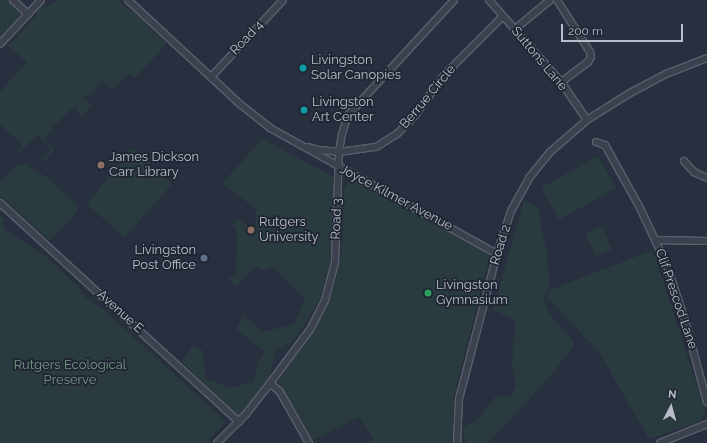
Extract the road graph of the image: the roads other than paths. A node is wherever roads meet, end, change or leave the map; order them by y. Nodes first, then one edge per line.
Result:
1 (12, 0) edge
2 (41, 0) edge
3 (128, 0) edge
4 (283, 0) edge
5 (454, 0) edge
6 (489, 0) edge
7 (550, 0) edge
8 (557, 0) edge
9 (28, 14) junction
10 (503, 16) junction
11 (515, 29) junction
12 (0, 44) edge
13 (707, 58) edge
14 (211, 77) junction
15 (561, 82) junction
16 (587, 120) junction
17 (596, 142) dead end
18 (295, 143) junction
19 (339, 152) junction
20 (684, 161) dead end
21 (339, 168) junction
22 (707, 178) edge
23 (0, 203) edge
24 (655, 240) junction
25 (707, 241) edge
26 (497, 254) junction
27 (270, 383) junction
28 (707, 402) edge
29 (240, 422) junction
30 (707, 424) edge
31 (218, 443) edge
32 (309, 443) edge
33 (457, 443) edge
34 (660, 443) edge

1 - 9 street
2 - 9 street
3 - 14 street, Joyce Kilmer Avenue
4 - 14 street, Road 4
5 - 19 street, Road 3
6 - 10 street, Suttons Lane
7 - 11 street
8 - 15 street
9 - 12 street
10 - 11 street, Suttons Lane
10 - 19 street, Berrue Circle
11 - 15 street, Suttons Lane
13 - 16 street, Road 2
14 - 18 street, Joyce Kilmer Avenue
15 - 16 street, Suttons Lane
16 - 26 street, Road 2
17 - 24 street, Clif Prescod Lane
18 - 19 street, Joyce Kilmer Avenue
18 - 21 street, Joyce Kilmer Avenue
19 - 21 street, Road 3
20 - 22 street
21 - 26 street, Joyce Kilmer Avenue
21 - 27 street, Road 3
23 - 29 street, Avenue E
24 - 25 street
24 - 28 street, Clif Prescod Lane
26 - 33 street, Road 2
27 - 29 street, Road 3
27 - 32 street
29 - 31 street, Road 3
30 - 34 street

